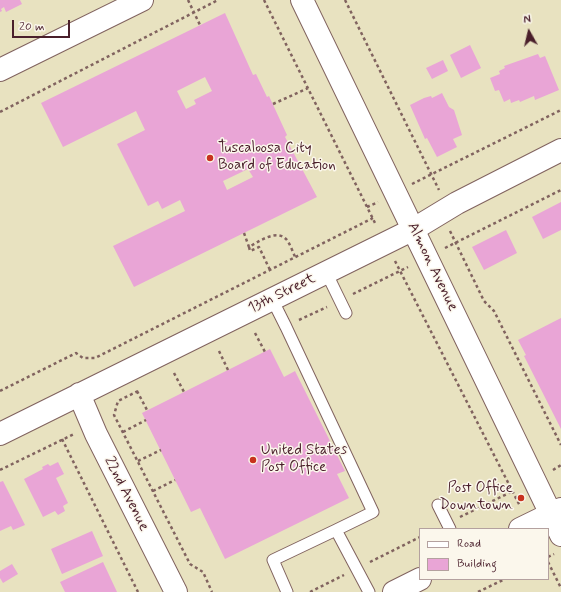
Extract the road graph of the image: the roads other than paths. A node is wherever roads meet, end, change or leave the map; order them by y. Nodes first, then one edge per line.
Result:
1 (142, 0) edge
2 (302, 0) edge
3 (0, 70) edge
4 (561, 150) edge
5 (414, 229) junction
6 (326, 272) junction
7 (272, 299) junction
8 (346, 313) dead end
9 (79, 394) junction
10 (0, 434) edge
11 (438, 505) dead end
12 (556, 512) edge
13 (449, 526) edge
14 (525, 527) edge
15 (336, 530) junction
16 (561, 535) edge
17 (419, 580) edge
18 (176, 592) edge
19 (287, 592) edge
20 (370, 592) edge
21 (394, 592) edge

1 - 3 street
2 - 5 street, Almon Avenue
4 - 5 street, 13th Street
5 - 6 street, 13th Street
5 - 12 street, Almon Avenue
6 - 7 street, 13th Street
6 - 8 lane
7 - 9 street, 13th Street
7 - 15 lane
9 - 10 street, 13th Street
9 - 18 street, 22nd Avenue
11 - 13 lane
12 - 14 street
12 - 16 street, Almon Avenue
15 - 19 lane
15 - 20 lane
17 - 21 street

